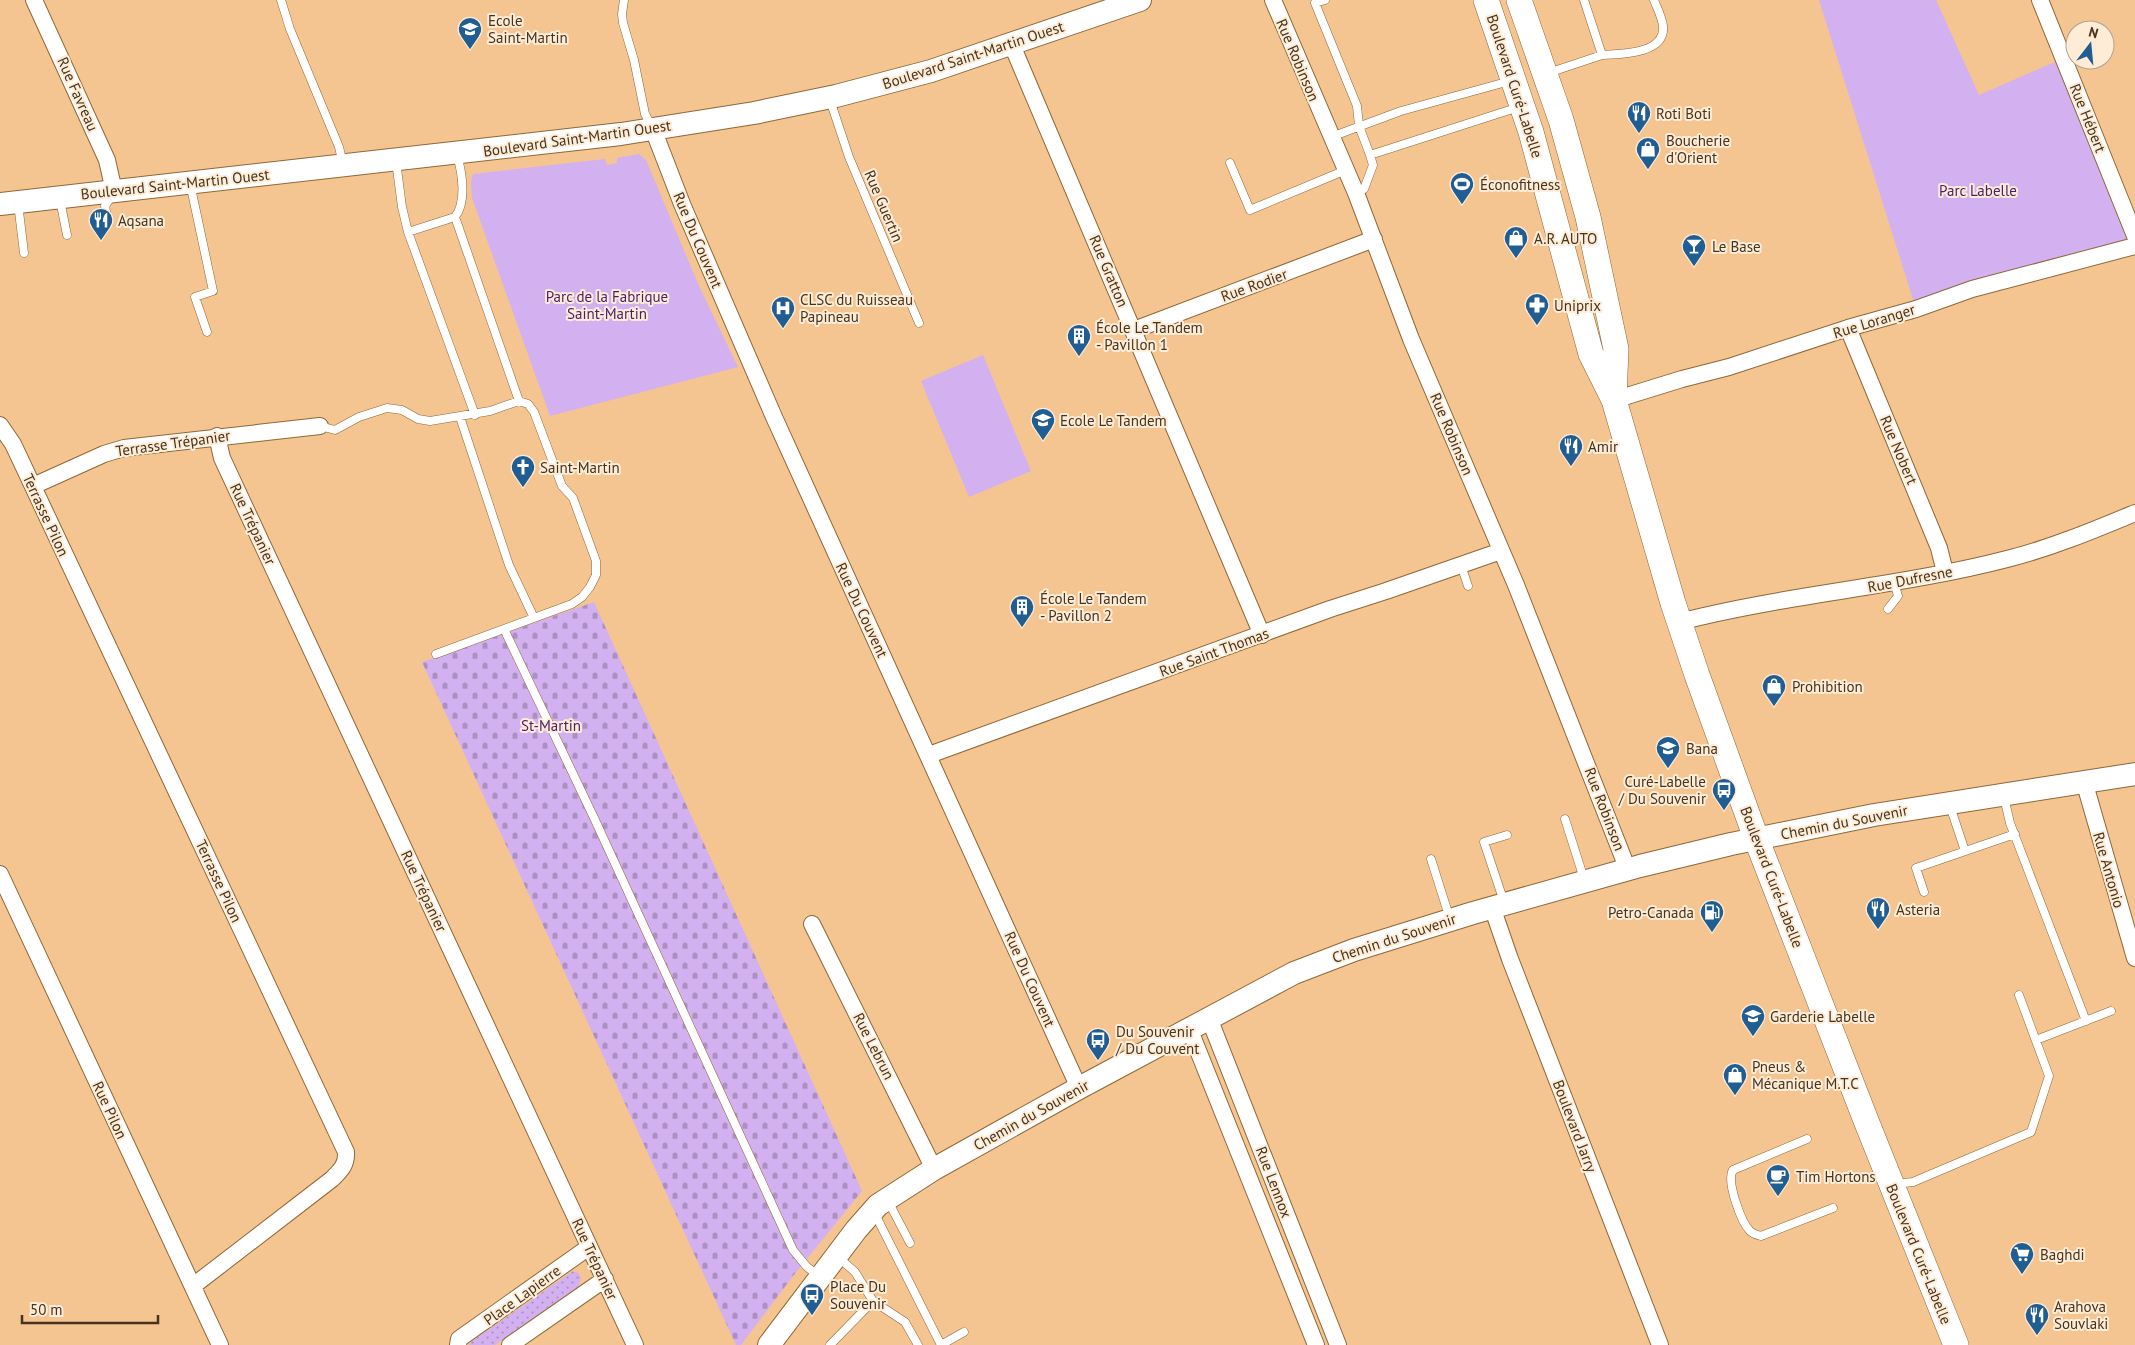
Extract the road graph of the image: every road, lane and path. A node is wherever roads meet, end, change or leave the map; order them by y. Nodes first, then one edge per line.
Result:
1 (34, 0) edge
2 (281, 0) edge
3 (624, 0) edge
4 (1140, 0) edge
5 (1273, 0) edge
6 (1325, 0) edge
7 (1486, 0) edge
8 (1519, 0) edge
9 (1584, 0) edge
10 (1654, 0) edge
11 (2040, 0) edge
12 (1012, 45) junction
13 (1602, 55) junction
14 (1546, 74) junction
15 (1515, 80) junction
16 (829, 98) junction
17 (1523, 105) junction
18 (1359, 126) junction
19 (653, 129) junction
20 (1331, 137) junction
21 (457, 153) junction
22 (1370, 155) junction
23 (396, 161) junction
24 (1230, 163) dead end
25 (344, 166) junction
26 (1346, 170) junction
27 (190, 183) junction
28 (114, 191) junction
29 (1356, 193) junction
30 (60, 197) junction
31 (9, 203) edge
32 (455, 216) junction
33 (108, 223) dead end
34 (408, 232) junction
35 (66, 235) dead end
36 (2135, 236) edge
37 (1374, 239) junction
38 (2135, 246) edge
39 (24, 253) dead end
40 (919, 323) dead end
41 (1848, 328) junction
42 (1134, 330) junction
43 (207, 332) dead end
44 (1614, 400) junction
45 (519, 401) junction
46 (475, 414) junction
47 (460, 418) junction
48 (0, 425) edge
49 (320, 426) joint
50 (218, 436) junction
51 (33, 486) junction
52 (2135, 513) edge
53 (1501, 551) junction
54 (1461, 565) junction
55 (1945, 572) junction
56 (1894, 582) junction
57 (1468, 586) dead end
58 (1888, 609) dead end
59 (534, 618) junction
60 (1680, 622) junction
61 (504, 629) junction
62 (1262, 635) junction
63 (436, 654) dead end
64 (929, 755) junction
65 (2135, 774) edge
66 (2084, 781) junction
67 (2003, 795) junction
68 (1949, 803) junction
69 (1565, 819) dead end
70 (2014, 834) junction
71 (1507, 835) dead end
72 (1756, 838) junction
73 (1965, 851) junction
74 (1431, 859) dead end
75 (1628, 870) junction
76 (0, 874) edge
77 (1585, 881) junction
78 (1924, 892) dead end
79 (1498, 905) junction
80 (1450, 920) junction
81 (812, 924) dead end
82 (2135, 958) edge
83 (2019, 995) dead end
84 (2111, 1011) dead end
85 (1209, 1018) junction
86 (2086, 1021) junction
87 (1189, 1028) junction
88 (2036, 1040) junction
89 (1079, 1088) junction
90 (1807, 1139) dead end
91 (934, 1169) junction
92 (1891, 1184) junction
93 (879, 1205) junction
94 (1834, 1208) dead end
95 (910, 1243) dead end
96 (589, 1246) junction
97 (836, 1256) junction
98 (821, 1277) junction
99 (605, 1279) junction
100 (193, 1286) junction
101 (873, 1302) junction
102 (964, 1332) dead end
103 (220, 1345) edge
104 (458, 1345) edge
105 (510, 1345) edge
106 (635, 1345) edge
107 (769, 1345) edge
108 (830, 1345) edge
109 (918, 1345) edge
110 (1316, 1345) edge
111 (1338, 1345) edge
112 (1660, 1345) edge
113 (1956, 1345) edge

1 - 28 street, Rue Favreau
2 - 25 lane
3 - 19 lane
4 - 12 street, Boulevard Saint-Martin Ouest
5 - 20 street, Rue Robinson
6 - 18 lane
7 - 15 main road, Boulevard Curé-Labelle
8 - 14 main road, Boulevard Curé-Labelle
9 - 13 lane
10 - 13 lane
11 - 36 street, Rue Hébert
12 - 16 street, Boulevard Saint-Martin Ouest
12 - 42 street, Rue Gratton
13 - 14 lane
14 - 44 main road, Boulevard Curé-Labelle
15 - 17 main road, Boulevard Curé-Labelle
15 - 18 lane
16 - 19 street, Boulevard Saint-Martin Ouest
16 - 40 lane, Rue Guertin
17 - 22 lane
17 - 44 main road, Boulevard Curé-Labelle
18 - 20 lane
18 - 22 lane
19 - 21 street, Boulevard Saint-Martin Ouest
19 - 64 street, Rue Du Couvent
20 - 26 street, Rue Robinson
21 - 23 street, Boulevard Saint-Martin Ouest
21 - 32 lane
22 - 29 lane
23 - 25 street, Boulevard Saint-Martin Ouest
23 - 34 lane
24 - 26 lane
25 - 27 street, Boulevard Saint-Martin Ouest
26 - 29 street, Rue Robinson
27 - 28 street, Boulevard Saint-Martin Ouest
27 - 43 lane
28 - 30 street, Boulevard Saint-Martin Ouest
28 - 33 lane
29 - 37 street, Rue Robinson
30 - 31 street, Boulevard Saint-Martin Ouest
30 - 35 lane
31 - 39 lane
32 - 34 lane
32 - 45 lane
34 - 46 lane
37 - 42 street, Rue Rodier
37 - 53 street, Rue Robinson
38 - 41 street, Rue Loranger
41 - 44 street, Rue Loranger
41 - 55 street, Rue Nobert
42 - 62 street, Rue Gratton
44 - 60 main road, Boulevard Curé-Labelle
45 - 46 lane
45 - 59 lane
46 - 47 lane
47 - 49 lane
47 - 59 lane
48 - 51 street, Terrasse Pilon
49 - 50 street, Terrasse Trépanier
50 - 51 street, Terrasse Trépanier
50 - 96 street, Rue Trépanier
51 - 100 street, Terrasse Pilon
52 - 55 street, Rue Dufresne
53 - 54 street, Rue Saint Thomas
53 - 75 street, Rue Robinson
54 - 57 lane
54 - 62 street, Rue Saint Thomas
55 - 56 street, Rue Dufresne
56 - 58 lane
56 - 60 street, Rue Dufresne
59 - 61 lane
60 - 72 main road, Boulevard Curé-Labelle
61 - 63 lane
61 - 98 lane
62 - 64 street, Rue Saint Thomas
64 - 89 street, Rue Du Couvent
65 - 66 street, Chemin du Souvenir
66 - 67 street, Chemin du Souvenir
66 - 82 street, Rue Antonio
67 - 68 street, Chemin du Souvenir
67 - 70 lane
68 - 72 street, Chemin du Souvenir
68 - 73 lane
69 - 77 lane
70 - 73 lane
70 - 86 lane
71 - 79 lane
72 - 75 street, Chemin du Souvenir
72 - 92 main road, Boulevard Curé-Labelle
73 - 78 lane
74 - 80 lane
75 - 77 street, Chemin du Souvenir
76 - 100 street, Rue Pilon
77 - 79 street, Chemin du Souvenir
79 - 80 street, Chemin du Souvenir
79 - 112 street, Boulevard Jarry
80 - 85 street, Chemin du Souvenir
81 - 91 street, Rue Lebrun
83 - 88 lane
84 - 86 lane
85 - 87 street, Chemin du Souvenir
85 - 111 street, Rue Lennox
86 - 88 lane
87 - 89 street, Chemin du Souvenir
87 - 110 street, Rue Lennox
88 - 92 lane
89 - 91 street, Chemin du Souvenir
90 - 94 lane
91 - 93 street, Chemin du Souvenir
92 - 113 main road, Boulevard Curé-Labelle
93 - 95 lane
93 - 97 street, Chemin du Souvenir
93 - 102 lane
96 - 99 street, Rue Trépanier
96 - 104 street, Place Lapierre
97 - 98 street, Chemin du Souvenir
97 - 101 lane
98 - 107 street, Chemin du Souvenir
99 - 105 street
99 - 106 street, Rue Trépanier
100 - 103 street, Rue Pilon
101 - 108 lane
101 - 109 lane

